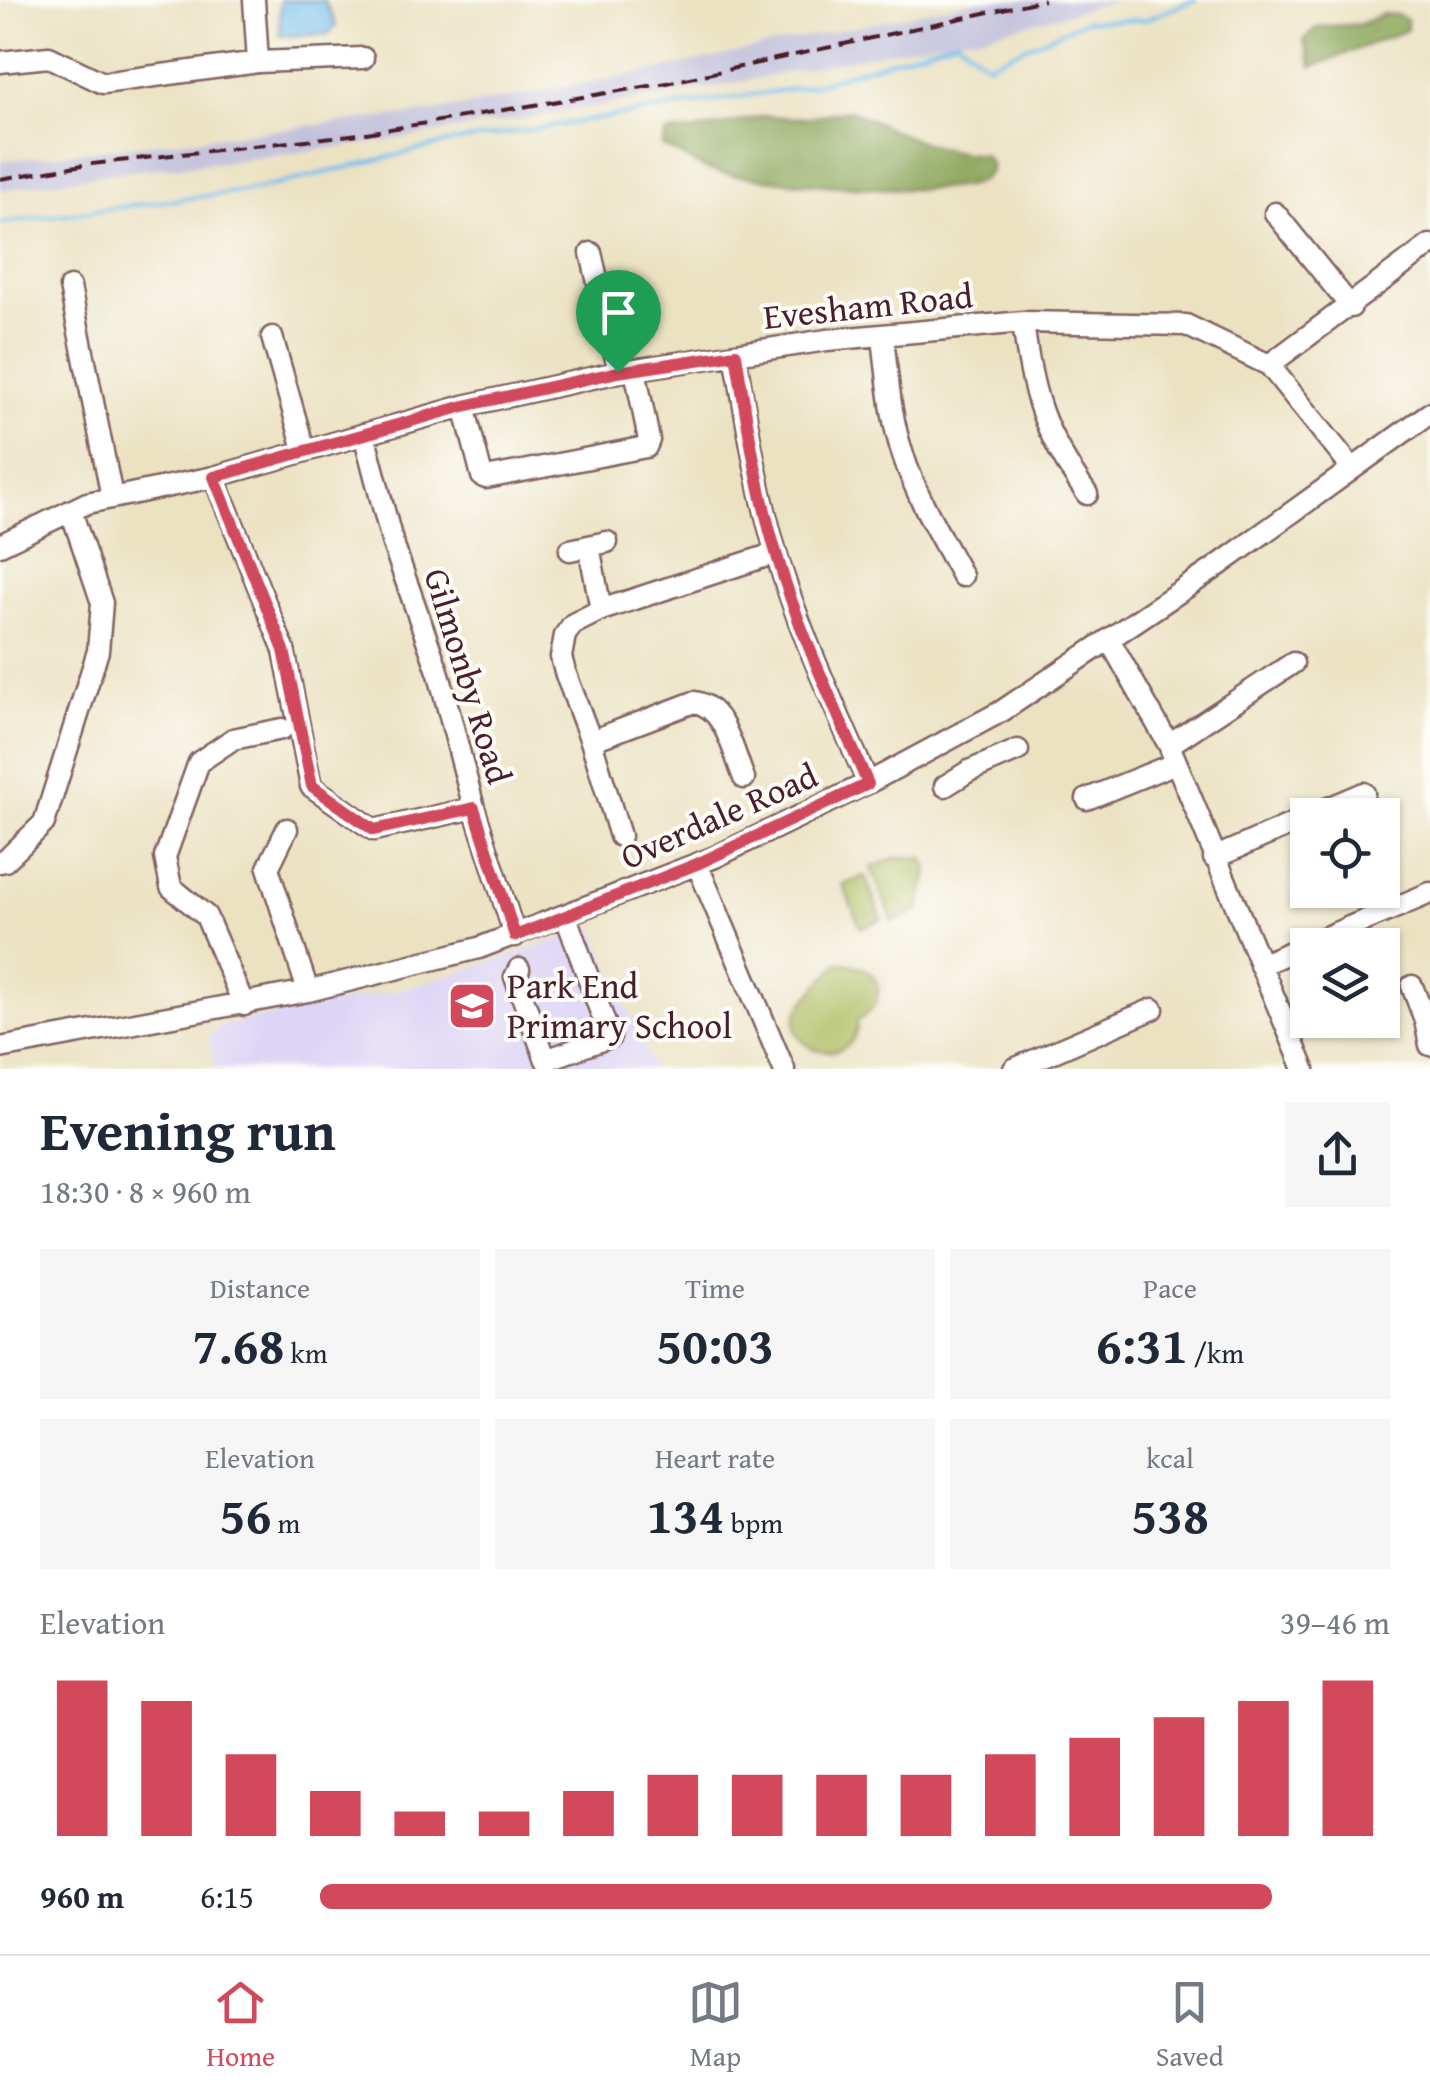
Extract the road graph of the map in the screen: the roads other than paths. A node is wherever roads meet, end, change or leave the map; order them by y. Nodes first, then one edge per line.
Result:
1 (254, 0) edge
2 (363, 58) dead end
3 (0, 62) edge
4 (258, 62) junction
5 (1275, 212) dead end
6 (1430, 245) edge
7 (591, 253) dead end
8 (70, 288) dead end
9 (1350, 307) junction
10 (1023, 322) junction
11 (272, 337) dead end
12 (883, 338) junction
13 (736, 354) junction
14 (1269, 364) junction
15 (626, 371) junction
16 (464, 406) junction
17 (1430, 412) edge
18 (364, 434) junction
19 (304, 449) junction
20 (1351, 468) junction
21 (214, 477) junction
22 (1086, 494) dead end
23 (112, 497) junction
24 (71, 511) junction
25 (0, 546) edge
26 (589, 546) dead end
27 (776, 554) junction
28 (962, 576) dead end
29 (601, 610) junction
30 (1110, 641) junction
31 (1293, 662) dead end
32 (282, 728) dead end
33 (249, 735) junction
34 (591, 740) junction
35 (1018, 750) dead end
36 (1173, 754) junction
37 (251, 758) dead end
38 (744, 778) dead end
39 (868, 784) junction
40 (946, 786) dead end
41 (1364, 793) dead end
42 (1352, 798) edge
43 (1087, 799) dead end
44 (474, 808) junction
45 (1290, 825) edge
46 (287, 829) dead end
47 (620, 836) dead end
48 (1214, 858) junction
49 (0, 862) edge
50 (697, 864) junction
51 (1430, 894) edge
52 (566, 917) junction
53 (515, 936) junction
54 (1260, 964) junction
55 (519, 969) dead end
56 (1412, 986) dead end
57 (308, 992) junction
58 (244, 1004) junction
59 (1153, 1008) dead end
60 (1430, 1045) edge
61 (1065, 1047) junction
62 (0, 1048) edge
63 (784, 1069) edge
64 (1014, 1069) edge
65 (1073, 1069) edge
66 (1304, 1069) edge

1 - 4 street
2 - 4 street
3 - 4 street
5 - 9 street
6 - 9 street
7 - 15 street
8 - 23 street
9 - 14 street
10 - 12 street, Evesham Road
10 - 14 street, Evesham Road
10 - 22 street
11 - 19 street
12 - 13 street, Evesham Road
12 - 28 street
13 - 15 street, Evesham Road
13 - 27 street
14 - 20 street, Evesham Road
15 - 16 street, Evesham Road
15 - 16 street
16 - 18 street, Evesham Road
17 - 20 street, Overdale Road
18 - 19 street, Evesham Road
18 - 44 street, Gilmonby Road
19 - 21 street, Evesham Road
20 - 30 street, Overdale Road
21 - 23 street, Evesham Road
21 - 44 street
23 - 24 street, Evesham Road
24 - 25 street, Evesham Road
24 - 49 street
26 - 29 street
27 - 29 street
27 - 39 street
29 - 34 street
30 - 36 street
30 - 39 street, Overdale Road
31 - 36 street
32 - 33 street
33 - 37 street
33 - 58 street
34 - 38 street
34 - 47 street
35 - 40 street
36 - 43 street
36 - 48 street
39 - 50 street, Overdale Road
41 - 42 street
44 - 53 street, Gilmonby Road
45 - 48 street
46 - 57 street
48 - 54 street
50 - 52 street, Overdale Road
50 - 63 street
51 - 54 street
52 - 53 street, Overdale Road
52 - 55 street
53 - 57 street, Overdale Road
54 - 66 street
56 - 60 street
57 - 58 street, Overdale Road
58 - 62 street, Overdale Road
59 - 61 street
61 - 64 street
61 - 65 street

